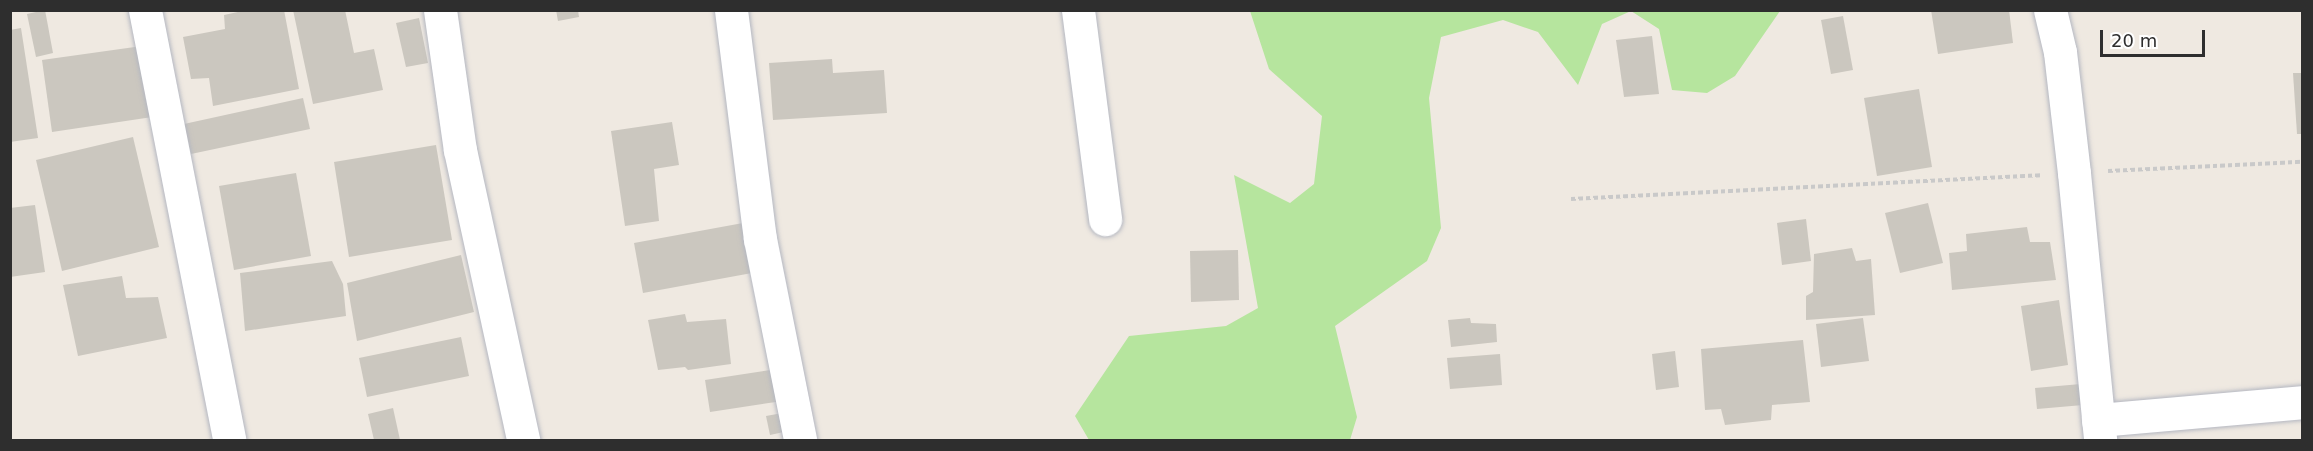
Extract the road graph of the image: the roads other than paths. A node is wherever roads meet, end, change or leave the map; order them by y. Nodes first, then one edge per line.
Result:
1 (146, 10) edge
2 (440, 10) edge
3 (731, 10) edge
4 (1078, 10) edge
5 (2050, 10) edge
6 (1105, 219) dead end
7 (2302, 402) edge
8 (2099, 430) edge
9 (229, 441) edge
10 (522, 441) edge
11 (800, 441) edge

1 - 9 street
2 - 10 street
3 - 11 street
4 - 6 street
5 - 8 street
7 - 8 street

